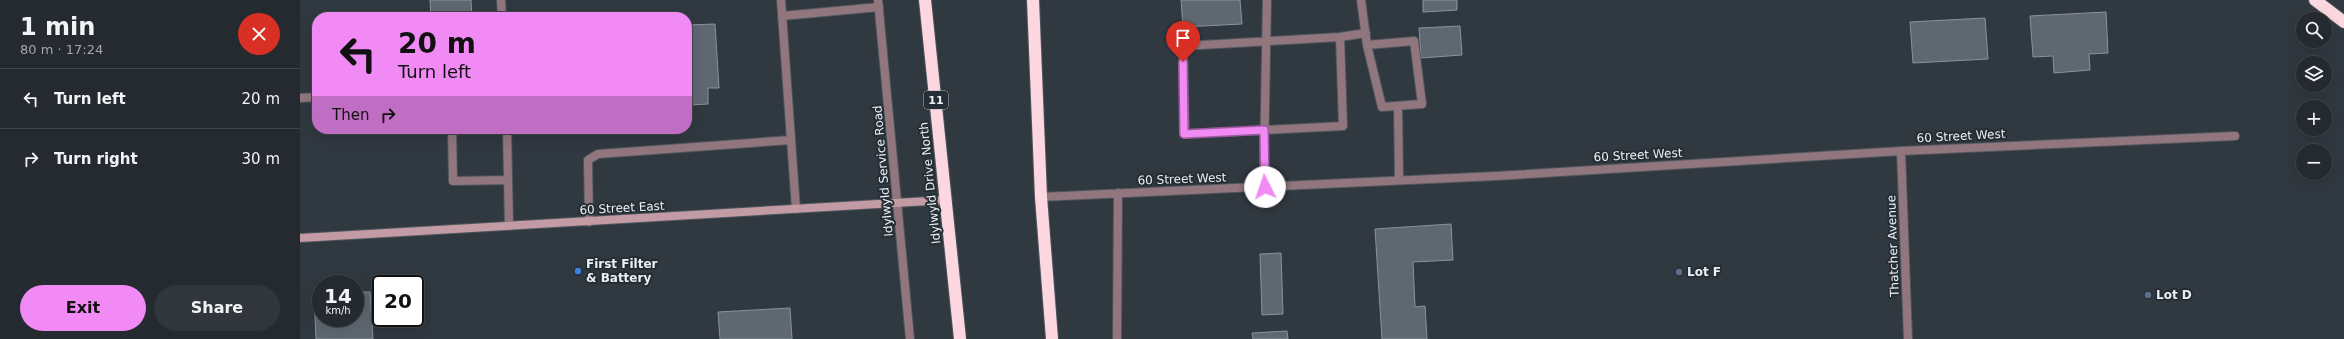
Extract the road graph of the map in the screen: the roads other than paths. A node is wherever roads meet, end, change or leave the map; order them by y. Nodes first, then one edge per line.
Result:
1 (501, 0) edge
2 (781, 0) edge
3 (925, 0) edge
4 (1032, 0) edge
5 (1267, 0) edge
6 (1361, 0) edge
7 (2315, 0) edge
8 (879, 3) edge
9 (502, 12) edge
10 (782, 16) junction
11 (2344, 22) edge
12 (1366, 33) junction
13 (1340, 37) junction
14 (1266, 42) junction
15 (1368, 45) junction
16 (312, 97) edge
17 (300, 98) edge
18 (1398, 106) junction
19 (1264, 130) junction
20 (452, 134) edge
21 (507, 134) edge
22 (2235, 136) dead end
23 (791, 140) junction
24 (1901, 151) junction
25 (508, 180) junction
26 (1399, 180) junction
27 (1265, 187) junction
28 (1118, 193) junction
29 (1041, 197) junction
30 (946, 200) junction
31 (898, 202) junction
32 (796, 209) junction
33 (589, 222) junction
34 (509, 226) junction
35 (300, 238) edge
36 (910, 339) edge
37 (960, 339) edge
38 (1052, 339) edge
39 (1117, 339) edge
40 (1908, 339) edge

1 - 9 street
2 - 10 street
3 - 30 highway, Idylwyld Drive North / 11
4 - 29 highway
5 - 14 street
6 - 12 street
7 - 11 highway
8 - 10 street
8 - 31 street, Idylwyld Service Road
10 - 23 street
12 - 13 street
12 - 15 street
13 - 14 street
13 - 19 street
14 - 19 street
14 - 19 street
15 - 18 street
15 - 18 street
16 - 17 street
18 - 26 street
19 - 27 street
20 - 25 street
21 - 25 street
22 - 24 street, 60 Street West
23 - 32 street
23 - 33 street
24 - 26 street, 60 Street West
24 - 40 street, Thatcher Avenue
25 - 34 street
26 - 27 street, 60 Street West
27 - 28 street, 60 Street West
28 - 29 street, 60 Street West
28 - 39 street
29 - 38 highway
30 - 31 street, 60 Street East
30 - 37 highway, Idylwyld Drive North / 11
31 - 32 street, 60 Street East
31 - 36 street, Idylwyld Service Road
32 - 33 street, 60 Street East
33 - 34 street, 60 Street East
34 - 35 street, 60 Street East

